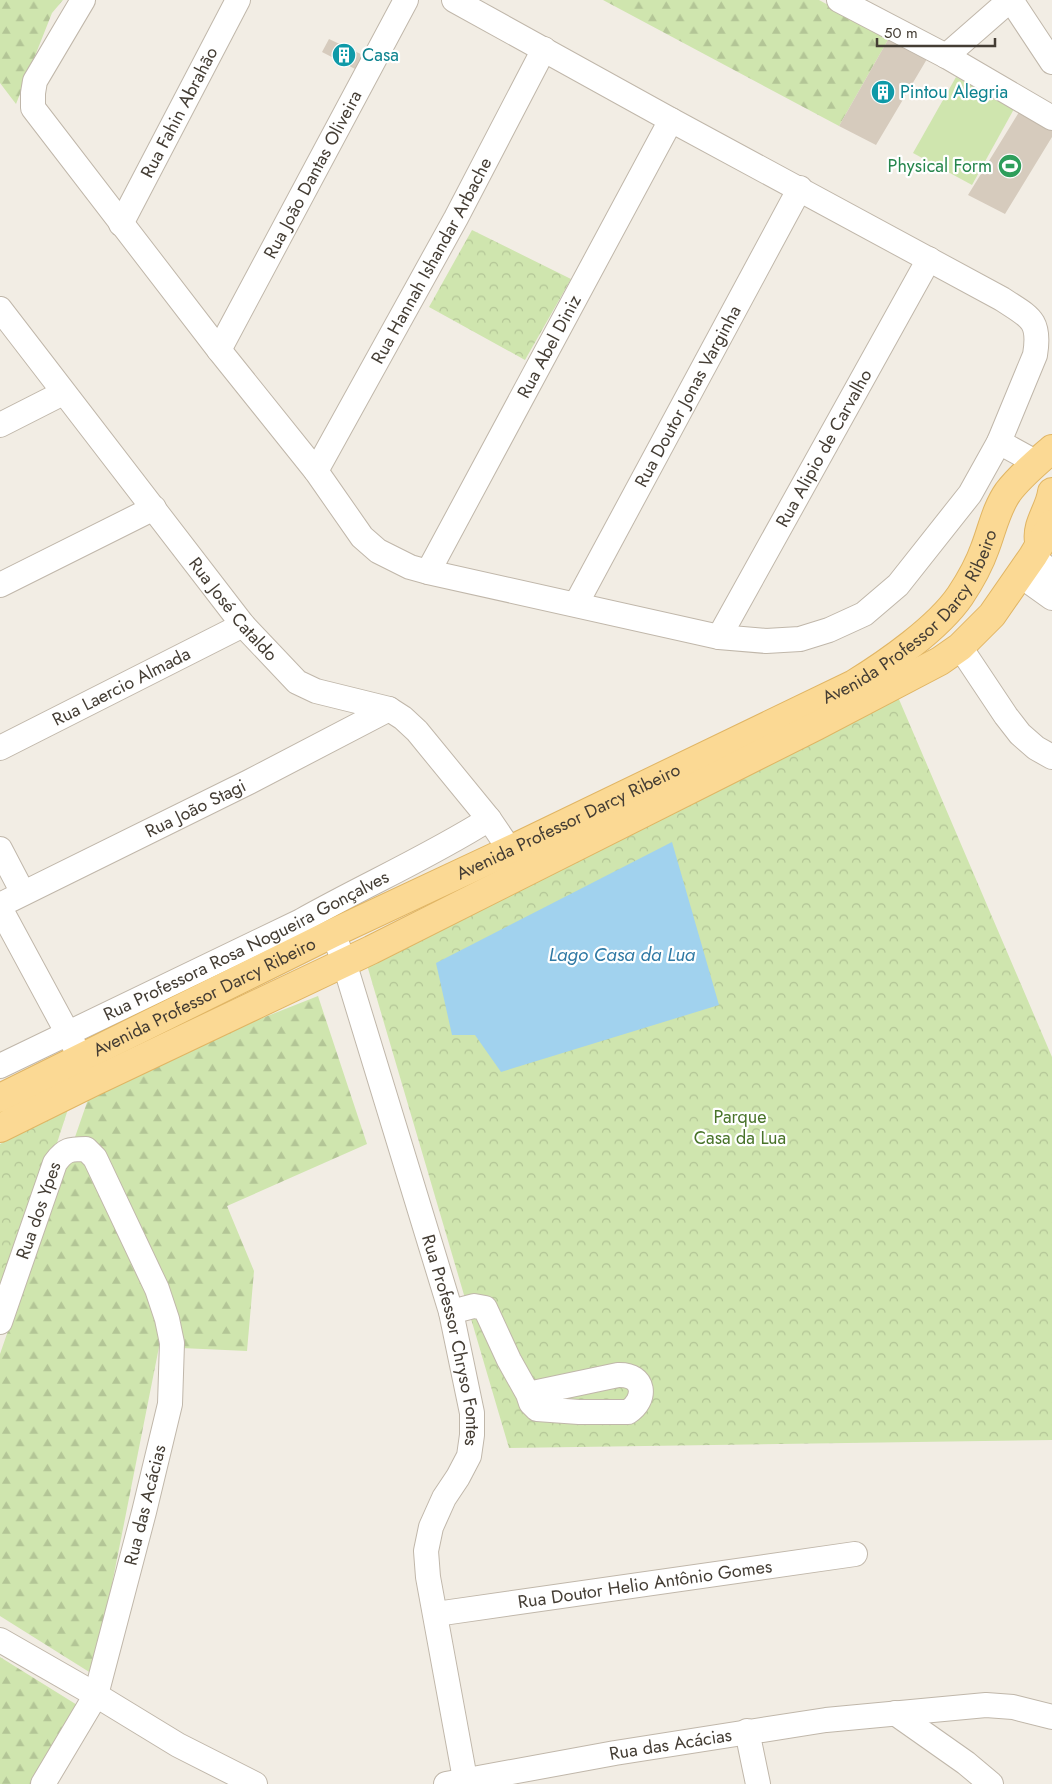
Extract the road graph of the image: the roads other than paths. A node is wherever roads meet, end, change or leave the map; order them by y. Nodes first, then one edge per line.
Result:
1 (83, 0) edge
2 (238, 0) edge
3 (406, 0) edge
4 (454, 0) edge
5 (839, 0) edge
6 (1011, 0) edge
7 (544, 50) junction
8 (946, 56) junction
9 (1052, 62) edge
10 (1052, 118) edge
11 (671, 120) junction
12 (800, 188) junction
13 (121, 224) junction
14 (928, 258) junction
15 (0, 309) edge
16 (219, 350) junction
17 (63, 393) junction
18 (0, 425) edge
19 (999, 442) junction
20 (1044, 456) edge
21 (316, 471) junction
22 (1052, 491) edge
23 (970, 494) junction
24 (1002, 502) junction
25 (154, 508) junction
26 (985, 549) junction
27 (1039, 555) edge
28 (428, 572) junction
29 (0, 585) edge
30 (958, 598) junction
31 (1052, 598) edge
32 (576, 604) junction
33 (243, 625) junction
34 (719, 637) junction
35 (960, 647) junction
36 (389, 709) junction
37 (0, 748) edge
38 (1052, 757) edge
39 (489, 819) junction
40 (0, 849) edge
41 (510, 850) junction
42 (23, 893) junction
43 (0, 906) edge
44 (333, 932) junction
45 (344, 962) junction
46 (67, 1033) junction
47 (81, 1058) junction
48 (0, 1066) edge
49 (0, 1098) edge
50 (0, 1128) edge
51 (86, 1149) joint
52 (451, 1312) junction
53 (0, 1322) edge
54 (528, 1394) dead end
55 (855, 1554) dead end
56 (436, 1614) junction
57 (0, 1640) edge
58 (96, 1695) junction
59 (895, 1714) junction
60 (1052, 1717) edge
61 (747, 1731) junction
62 (455, 1782) edge
63 (43, 1784) edge
64 (255, 1784) edge
65 (758, 1784) edge
66 (991, 1784) edge

1 - 13 street
2 - 13 street, Rua Fahin Abrahão
3 - 16 street, Rua João Dantas Oliveira
4 - 7 street
5 - 8 street
6 - 8 street
6 - 9 street
7 - 11 street
7 - 21 street, Rua Hannah Ishandar Arbache
8 - 10 street
11 - 12 street
11 - 28 street, Rua Abel Diniz
12 - 14 street
12 - 32 street, Rua Doutor Jonas Varginha
13 - 16 street
14 - 19 street
14 - 34 street, Rua Alipio de Carvalho
15 - 17 street, Rua José Cataldo
16 - 21 street
17 - 18 street
17 - 25 street, Rua José Cataldo
19 - 20 street
19 - 23 street
20 - 22 main road
20 - 24 main road, Avenida Professor Darcy Ribeiro
21 - 28 street
22 - 27 main road
23 - 24 street
23 - 34 street
24 - 26 main road, Avenida Professor Darcy Ribeiro
25 - 29 street
25 - 33 street, Rua José Cataldo
26 - 27 main road
26 - 30 main road, Avenida Professor Darcy Ribeiro
27 - 31 street
27 - 35 main road, Avenida Professor Darcy Ribeiro
28 - 32 street
30 - 35 main road
30 - 41 main road, Avenida Professor Darcy Ribeiro
32 - 34 street
33 - 36 street, Rua José Cataldo
33 - 37 street, Rua Laercio Almada
35 - 38 street
35 - 45 main road, Avenida Professor Darcy Ribeiro
36 - 39 street, Rua José Cataldo
36 - 42 street, Rua João Stagi
39 - 41 street, Rua José Cataldo
39 - 46 street, Rua Professora Rosa Nogueira Gonçalves
40 - 42 street
41 - 44 main road, Avenida Professor Darcy Ribeiro
42 - 43 street, Rua João Stagi
43 - 46 street
44 - 45 street, Rua Professor Chryso Fontes
44 - 47 main road, Avenida Professor Darcy Ribeiro
45 - 50 main road, Avenida Professor Darcy Ribeiro
45 - 52 street, Rua Professor Chryso Fontes
46 - 47 street
46 - 48 street, Rua Professora Rosa Nogueira Gonçalves
47 - 49 main road, Avenida Professor Darcy Ribeiro
51 - 53 street, Rua dos Ypes
51 - 58 street, Rua das Acácias
52 - 54 street
52 - 56 street, Rua Professor Chryso Fontes
55 - 56 street, Rua Doutor Helio Antônio Gomes
56 - 62 street, Rua Professor Chryso Fontes
57 - 58 street
58 - 63 street, Rua das Acácias
58 - 64 street
59 - 60 street, Rua das Acácias
59 - 61 street, Rua das Acácias
59 - 66 street
61 - 62 street, Rua das Acácias
61 - 65 street

